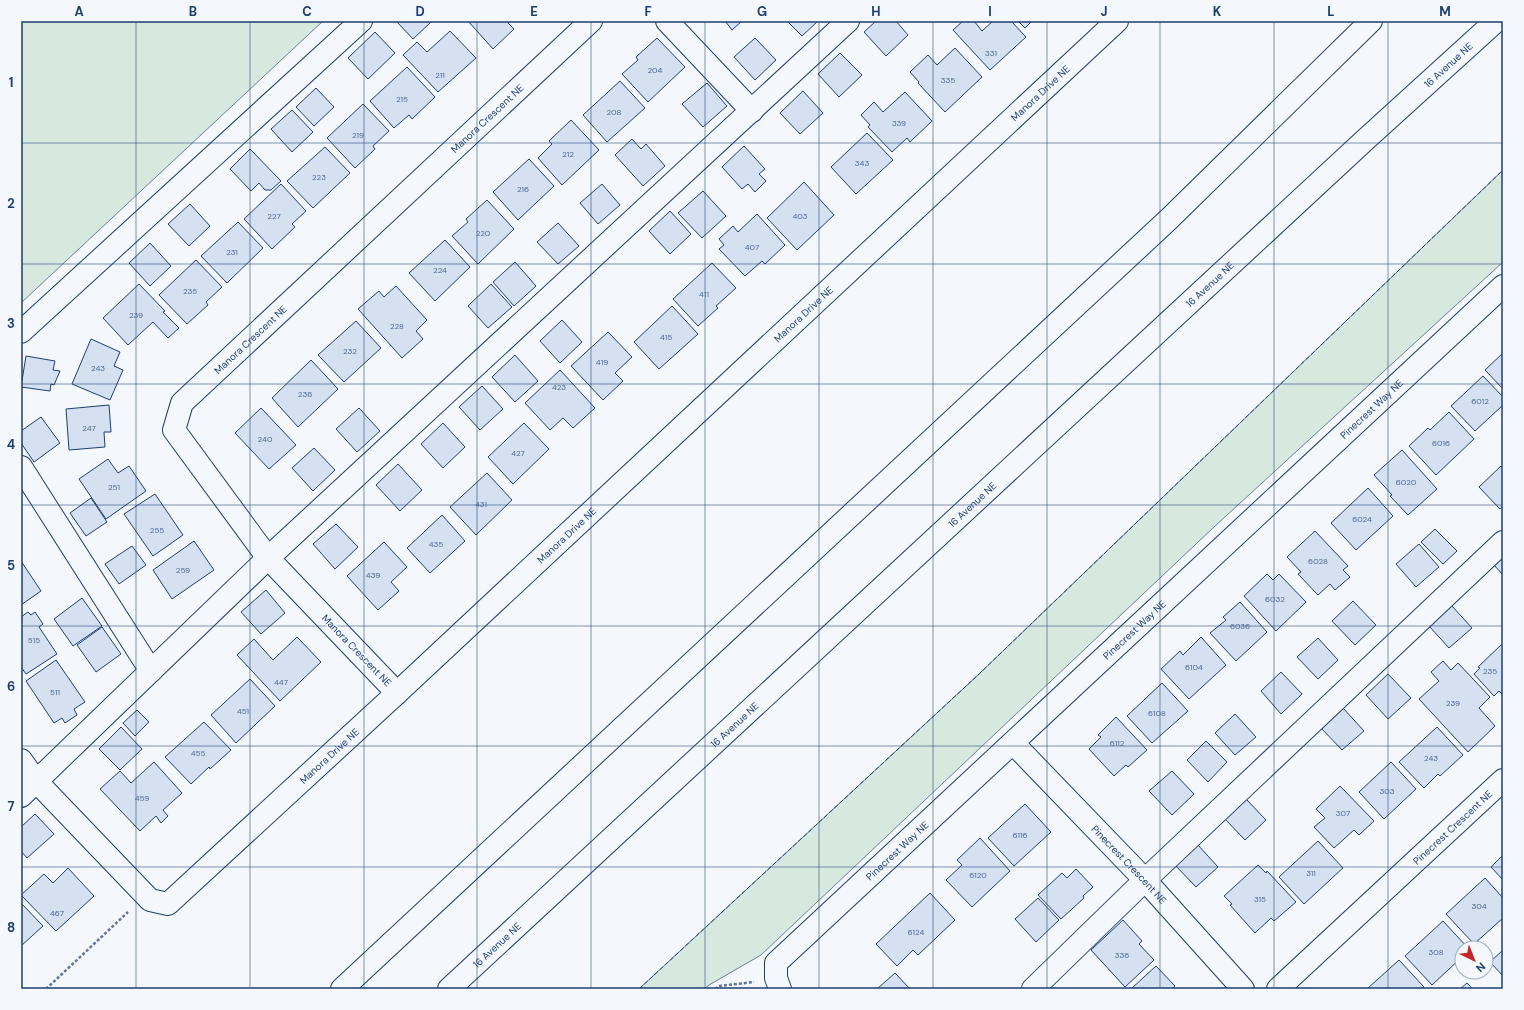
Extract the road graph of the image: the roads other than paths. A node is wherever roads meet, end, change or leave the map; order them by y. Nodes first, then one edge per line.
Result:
1 (361, 21) edge
2 (591, 21) edge
3 (667, 21) edge
4 (848, 21) edge
5 (1116, 21) edge
6 (1372, 21) edge
7 (1496, 21) edge
8 (752, 111) junction
9 (1503, 286) edge
10 (21, 332) edge
11 (21, 467) edge
12 (1503, 542) edge
13 (268, 558) junction
14 (151, 671) junction
15 (397, 693) junction
16 (1013, 743) junction
17 (21, 760) edge
18 (1503, 780) edge
19 (36, 781) junction
20 (21, 796) edge
21 (1145, 880) junction
22 (778, 984) edge
23 (342, 989) edge
24 (449, 989) edge
25 (1033, 989) edge
26 (1243, 989) edge
27 (1278, 989) edge

1 - 10 main road
2 - 13 main road, Manora Crescent NE
3 - 8 main road
4 - 8 main road
5 - 15 main road, Manora Drive NE
6 - 23 main road
7 - 24 main road, 16 Avenue NE
8 - 13 main road
9 - 16 main road, Pinecrest Way NE
11 - 14 main road
12 - 21 main road
13 - 14 main road
13 - 15 main road, Manora Crescent NE
14 - 19 main road
15 - 19 main road, Manora Drive NE
16 - 21 main road, Pinecrest Crescent NE
16 - 22 main road, Pinecrest Way NE
17 - 19 main road, Manora Drive NE
18 - 27 main road, Pinecrest Crescent NE
19 - 20 main road
21 - 25 main road
21 - 26 main road, Pinecrest Crescent NE

